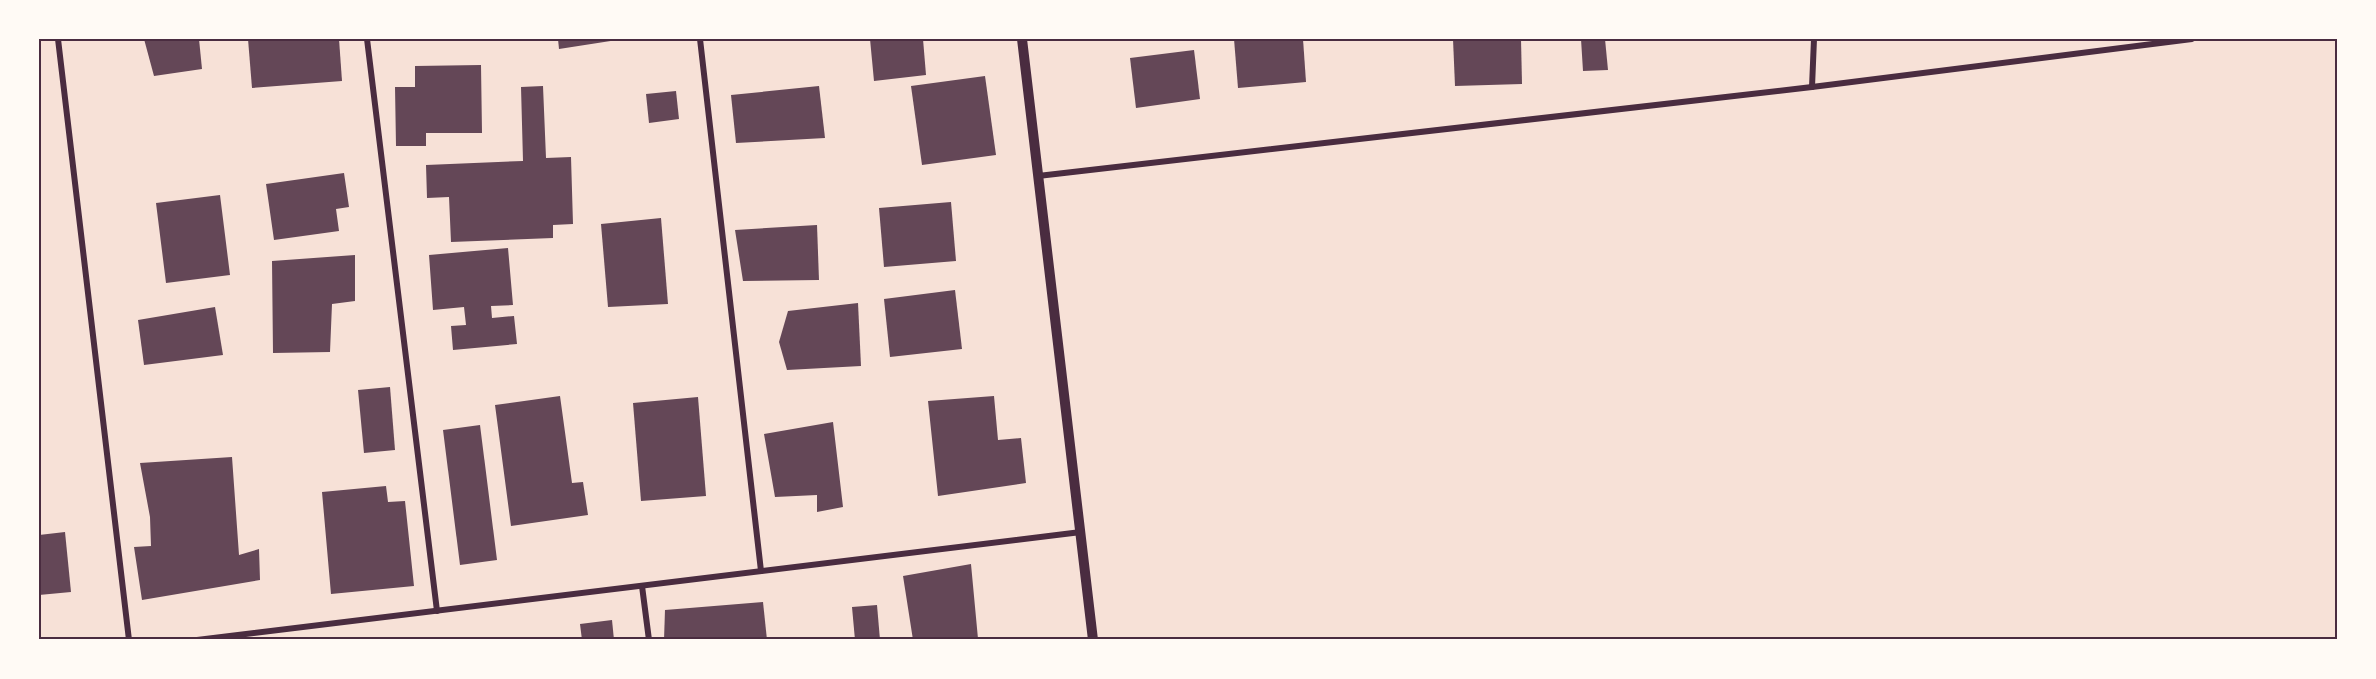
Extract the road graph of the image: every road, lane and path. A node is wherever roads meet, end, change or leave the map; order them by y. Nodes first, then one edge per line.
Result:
1 (58, 39) edge
2 (367, 39) edge
3 (700, 39) edge
4 (1023, 39) edge
5 (1814, 39) edge
6 (2192, 39) edge
7 (1812, 87) junction
8 (1038, 176) junction
9 (1081, 532) junction
10 (761, 571) junction
11 (642, 586) junction
12 (437, 611) junction
13 (229, 638) edge
14 (129, 640) edge
15 (197, 640) edge
16 (649, 640) edge
17 (1093, 640) edge

1 - 14 street
2 - 12 street
3 - 10 street
4 - 8 street
5 - 7 street
6 - 7 street
7 - 8 street
8 - 9 street
9 - 10 street
9 - 17 street
10 - 11 street
11 - 12 street
11 - 16 street
12 - 13 street
13 - 15 street

